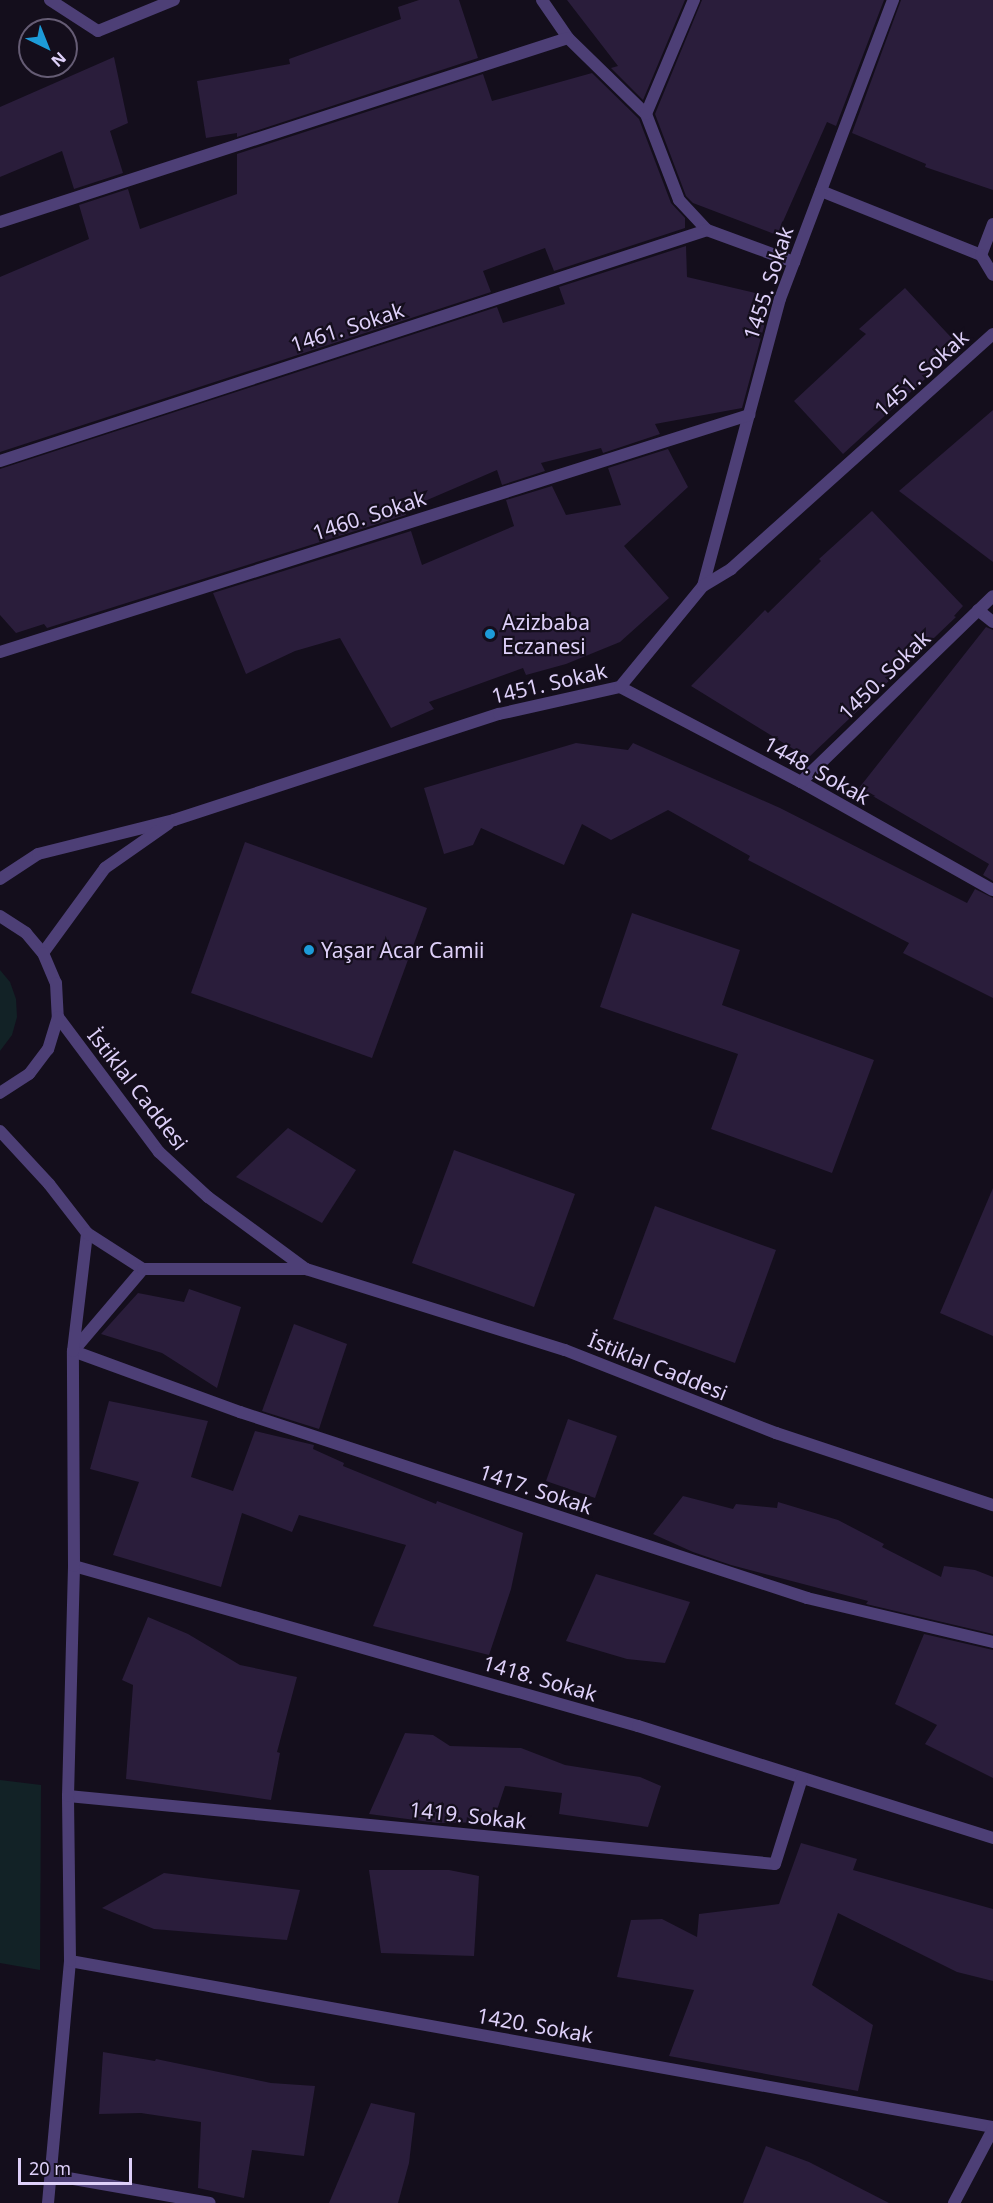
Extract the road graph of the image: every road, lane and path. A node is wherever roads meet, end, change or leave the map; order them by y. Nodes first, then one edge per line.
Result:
1 (50, 0) edge
2 (174, 0) edge
3 (542, 0) edge
4 (694, 0) edge
5 (893, 0) edge
6 (568, 38) junction
7 (646, 114) junction
8 (821, 191) junction
9 (0, 222) edge
10 (993, 224) edge
11 (707, 230) junction
12 (981, 255) junction
13 (794, 261) junction
14 (993, 275) edge
15 (993, 334) edge
16 (749, 415) junction
17 (0, 461) edge
18 (703, 586) junction
19 (993, 596) edge
20 (978, 610) junction
21 (993, 622) edge
22 (0, 652) edge
23 (620, 687) junction
24 (801, 782) junction
25 (174, 820) junction
26 (0, 879) edge
27 (993, 890) edge
28 (0, 916) edge
29 (44, 953) junction
30 (58, 1017) junction
31 (0, 1093) edge
32 (0, 1131) edge
33 (87, 1233) junction
34 (143, 1269) junction
35 (306, 1269) junction
36 (73, 1351) junction
37 (993, 1505) edge
38 (74, 1566) junction
39 (993, 1642) edge
40 (802, 1778) junction
41 (68, 1796) junction
42 (993, 1838) edge
43 (70, 1961) junction
44 (993, 2128) edge
45 (51, 2175) junction
46 (48, 2203) edge
47 (210, 2203) edge
48 (954, 2203) edge

1 - 2 street
3 - 6 street
4 - 7 street
5 - 8 street, 1455. Sokak
6 - 7 street
6 - 9 street
7 - 11 street
8 - 12 street
8 - 13 street, 1455. Sokak
10 - 12 street
11 - 13 street
11 - 17 street, 1461. Sokak
12 - 14 street
13 - 16 street, 1455. Sokak
15 - 18 street, 1451. Sokak
16 - 18 street, 1455. Sokak
16 - 22 street, 1460. Sokak
18 - 23 street, 1451. Sokak
19 - 20 street, 1450. Sokak
20 - 21 street
20 - 24 street, 1450. Sokak
23 - 24 street, 1448. Sokak
23 - 25 street, 1451. Sokak
24 - 27 street, 1448. Sokak
25 - 26 street, 1451. Sokak
25 - 29 street
28 - 29 street
29 - 30 street
30 - 31 street
30 - 35 street, İstiklal Caddesi
32 - 33 street
33 - 34 street
33 - 36 street
34 - 35 street, İstiklal Caddesi
34 - 36 street
35 - 37 street, İstiklal Caddesi
36 - 38 street
36 - 39 street, 1417. Sokak
38 - 40 street, 1418. Sokak
38 - 41 street
40 - 41 street, 1419. Sokak
40 - 42 street, 1418. Sokak
41 - 43 street
43 - 44 street, 1420. Sokak
43 - 45 street
44 - 48 street
45 - 46 street
45 - 47 street

